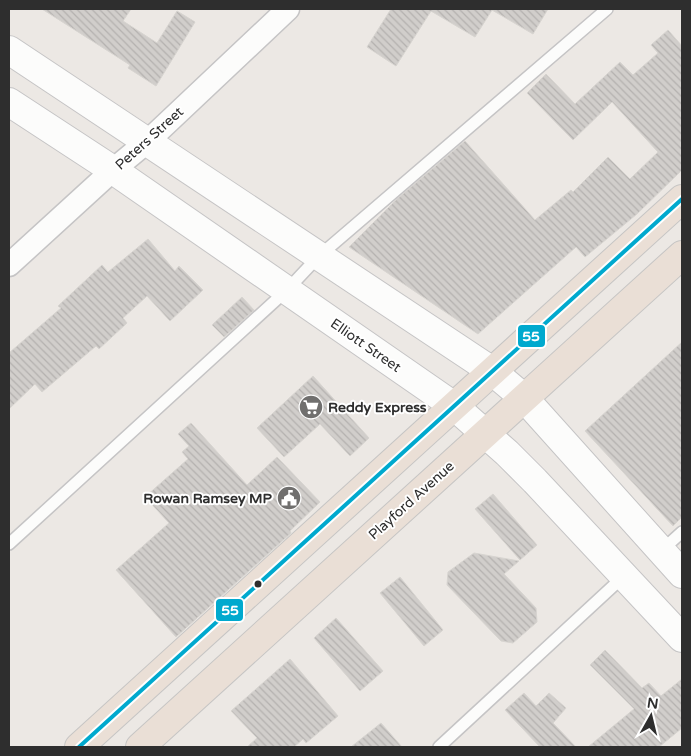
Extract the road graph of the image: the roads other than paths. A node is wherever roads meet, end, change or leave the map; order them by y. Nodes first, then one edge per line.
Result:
1 (288, 9) edge
2 (607, 9) edge
3 (9, 50) edge
4 (9, 102) edge
5 (148, 141) junction
6 (113, 170) junction
7 (682, 198) edge
8 (682, 254) edge
9 (318, 257) junction
10 (9, 265) edge
11 (287, 290) junction
12 (492, 371) junction
13 (524, 398) junction
14 (454, 406) junction
15 (485, 433) junction
16 (682, 532) edge
17 (9, 544) edge
18 (661, 551) junction
19 (682, 574) edge
20 (624, 576) junction
21 (225, 614) junction
22 (682, 638) edge
23 (253, 644) junction
24 (79, 747) edge
25 (140, 747) edge
26 (439, 747) edge

1 - 5 street, Peters Street
2 - 9 lane
3 - 5 main road
4 - 6 main road, Elliott Street
5 - 6 street, Peters Street
5 - 9 main road
6 - 10 street, Peters Street
6 - 11 main road, Elliott Street
7 - 12 highway
8 - 13 highway, Playford Avenue
9 - 11 lane
9 - 12 main road
11 - 14 main road, Elliott Street
11 - 17 lane
12 - 13 main road
12 - 14 highway
13 - 15 highway, Playford Avenue
13 - 18 main road
14 - 15 main road, Elliott Street
14 - 21 highway
15 - 20 main road, Elliott Street
15 - 23 highway, Playford Avenue
16 - 18 lane
18 - 19 main road
20 - 22 main road, Elliott Street
20 - 26 lane
21 - 23 highway
21 - 24 highway
23 - 25 highway, Playford Avenue

